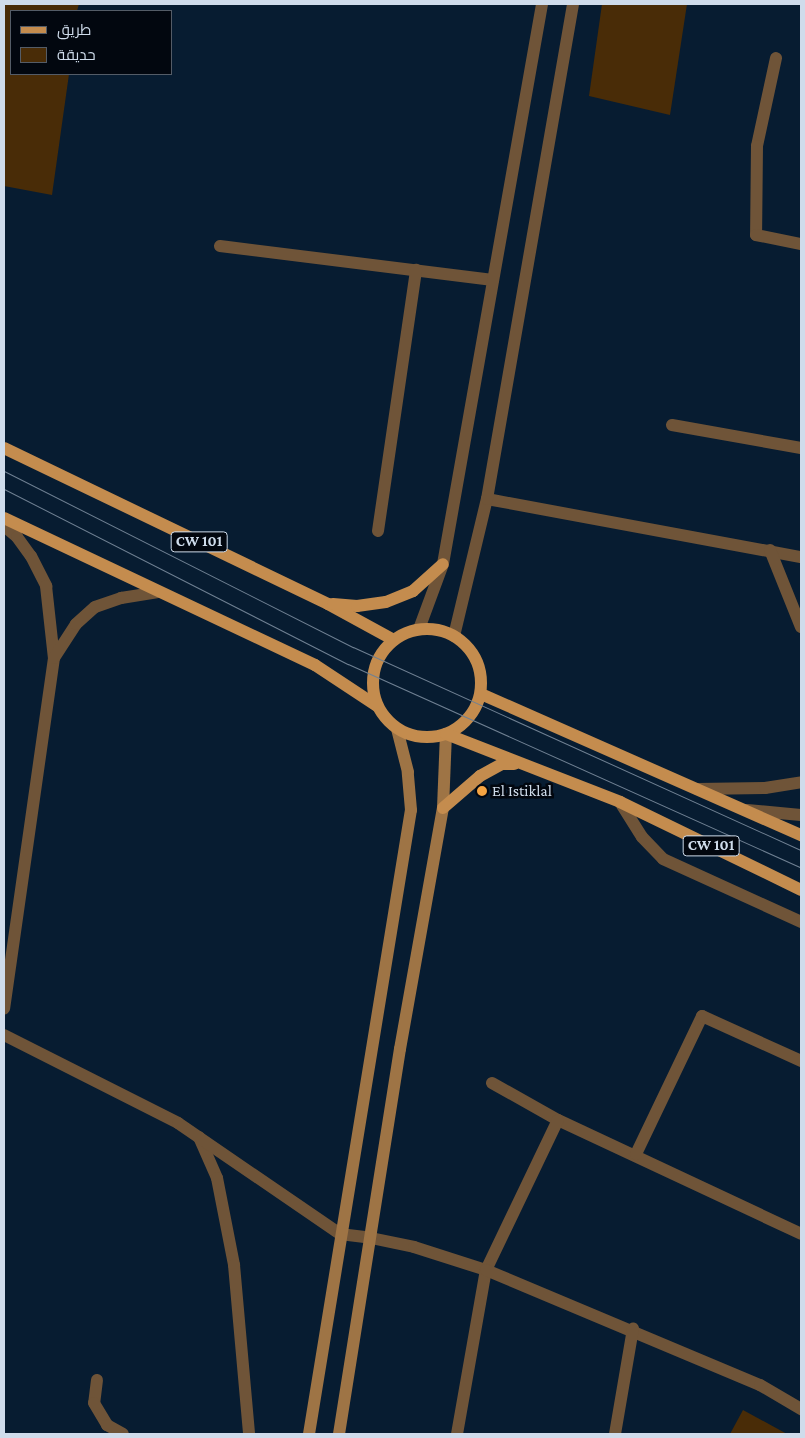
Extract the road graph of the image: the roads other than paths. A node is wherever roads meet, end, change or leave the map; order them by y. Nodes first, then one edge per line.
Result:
1 (542, 4) edge
2 (573, 4) edge
3 (776, 58) dead end
4 (801, 244) edge
5 (220, 246) dead end
6 (416, 270) junction
7 (494, 280) junction
8 (672, 425) dead end
9 (4, 448) edge
10 (801, 448) edge
11 (487, 499) junction
12 (4, 518) edge
13 (4, 526) edge
14 (378, 531) dead end
15 (770, 550) junction
16 (801, 557) edge
17 (443, 564) junction
18 (157, 592) junction
19 (328, 604) junction
20 (801, 627) edge
21 (419, 629) junction
22 (454, 636) junction
23 (394, 640) junction
24 (54, 658) junction
25 (480, 694) junction
26 (377, 706) junction
27 (397, 729) junction
28 (446, 734) junction
29 (517, 764) junction
30 (801, 782) edge
31 (697, 790) junction
32 (620, 802) junction
33 (444, 808) junction
34 (743, 809) junction
35 (801, 815) edge
36 (801, 835) edge
37 (801, 890) edge
38 (801, 922) edge
39 (4, 1008) edge
40 (4, 1035) edge
41 (801, 1061) edge
42 (492, 1083) dead end
43 (558, 1120) junction
44 (199, 1137) junction
45 (636, 1154) junction
46 (340, 1234) junction
47 (801, 1234) edge
48 (371, 1238) junction
49 (486, 1270) junction
50 (633, 1330) junction
51 (98, 1380) dead end
52 (801, 1409) edge
53 (123, 1434) edge
54 (249, 1434) edge
55 (309, 1434) edge
56 (339, 1434) edge
57 (457, 1434) edge
58 (615, 1434) edge

1 - 7 street
2 - 11 street
3 - 4 street
5 - 6 street
6 - 7 street
6 - 14 street
7 - 17 street
8 - 10 street
9 - 19 main road, CW 101
11 - 15 street
11 - 22 street
12 - 18 main road
13 - 24 street
15 - 16 street
15 - 20 street
17 - 19 main road
17 - 21 street
18 - 24 street
18 - 26 main road
19 - 23 main road, CW 101
21 - 22 main road
21 - 23 main road
22 - 25 main road
23 - 26 main road
24 - 39 street
25 - 28 main road
25 - 31 main road
26 - 27 main road
27 - 28 main road
27 - 46 main road
28 - 29 main road
28 - 33 main road
29 - 32 main road
29 - 33 main road
30 - 31 street
31 - 34 main road
32 - 37 main road, CW 101
32 - 38 street
33 - 48 main road
34 - 35 street
34 - 36 main road
40 - 44 street
41 - 45 street
42 - 43 street
43 - 45 street
43 - 49 street
44 - 46 street
44 - 54 street
45 - 47 street
46 - 48 street
46 - 55 main road
48 - 49 street
48 - 56 main road
49 - 50 street
49 - 57 street
50 - 52 street
50 - 58 street
51 - 53 street

